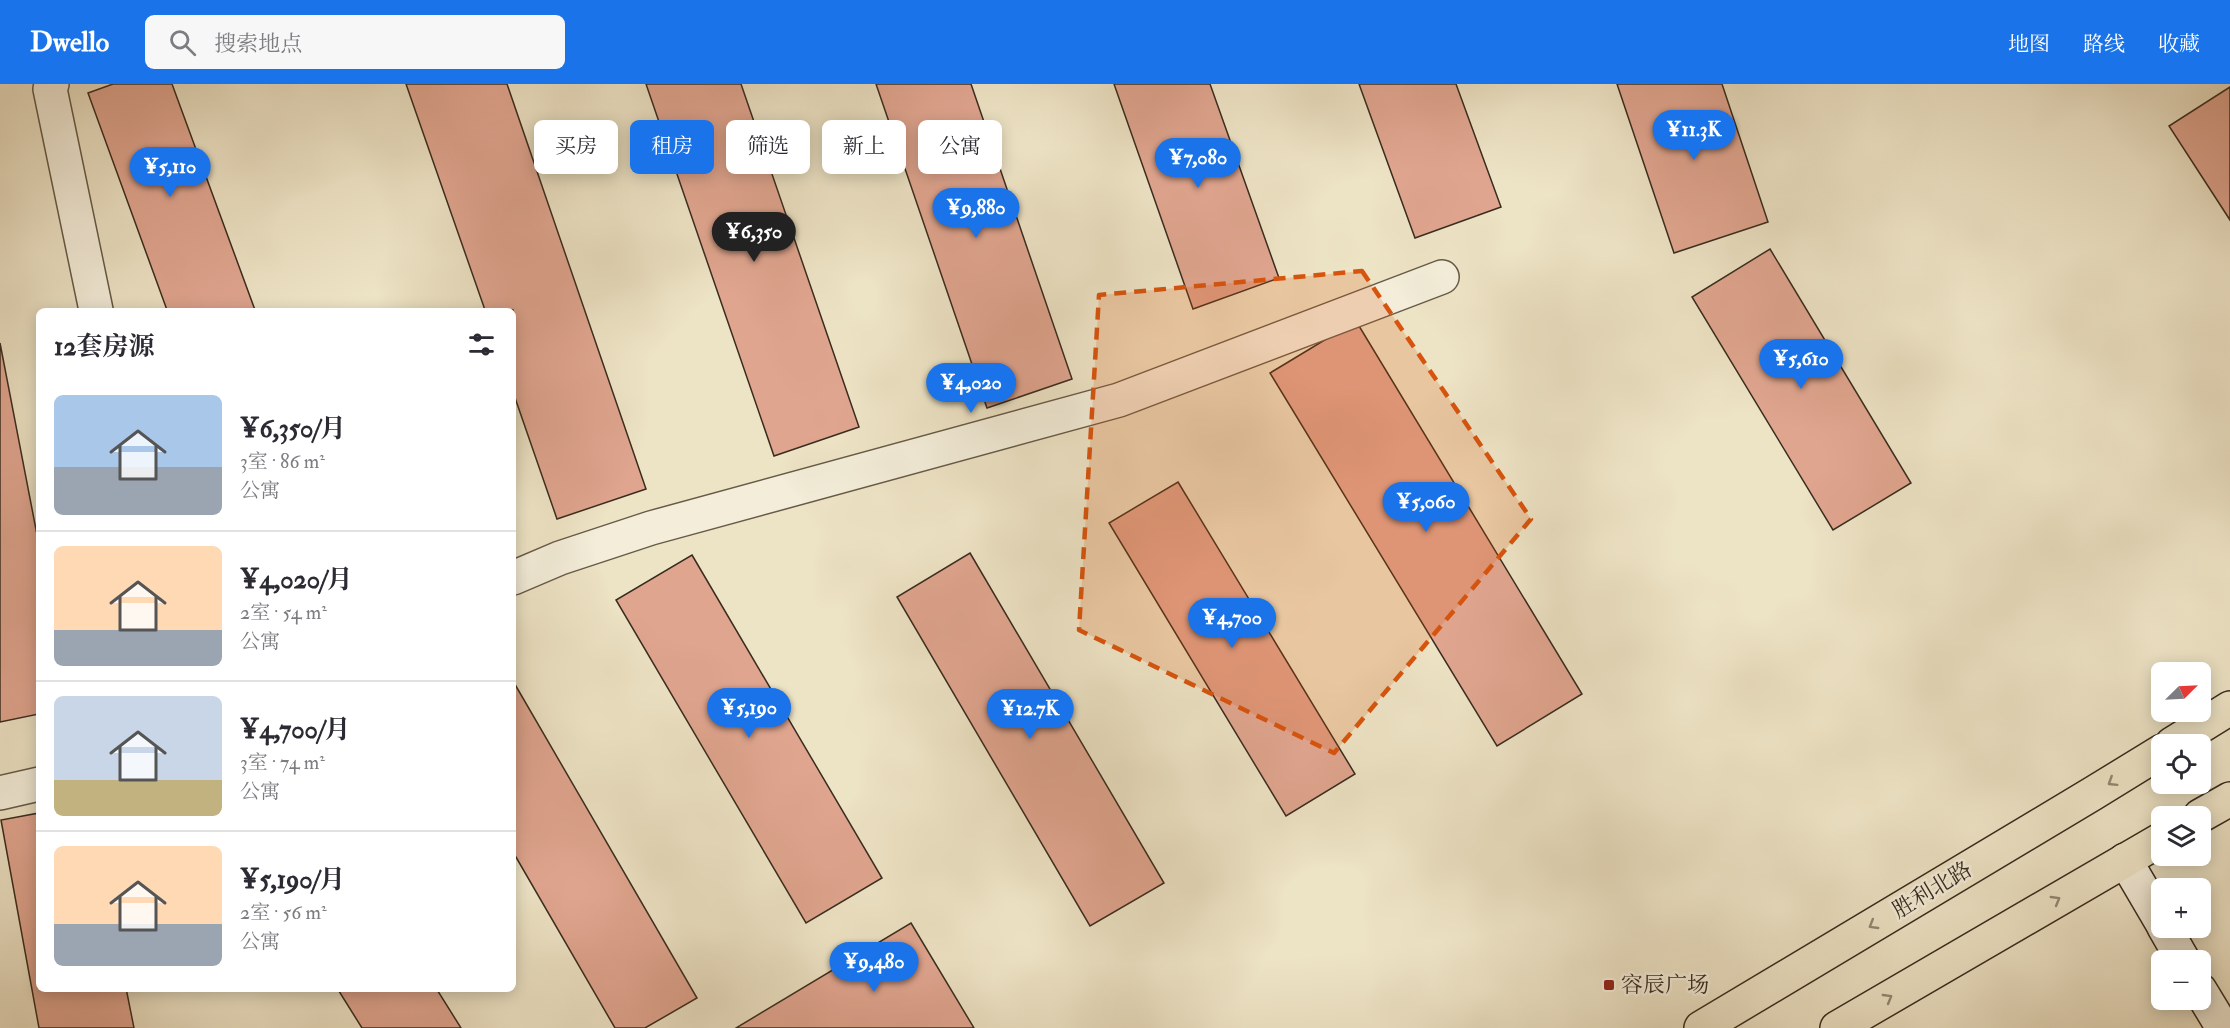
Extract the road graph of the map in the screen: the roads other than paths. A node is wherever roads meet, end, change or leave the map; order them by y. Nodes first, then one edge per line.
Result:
1 (52, 84) edge
2 (1442, 278) dead end
3 (96, 308) edge
4 (516, 577) edge
5 (2230, 708) edge
6 (2188, 734) edge
7 (2151, 758) edge
8 (36, 785) edge
9 (0, 793) edge
10 (2230, 798) edge
11 (2211, 809) edge
12 (2151, 845) edge
13 (2125, 860) junction
14 (2151, 904) edge
15 (2211, 1008) edge
16 (1701, 1028) edge
17 (1837, 1028) edge
18 (2223, 1028) edge

1 - 3 street
2 - 4 street
5 - 6 highway
7 -> 16 highway, 胜利北路
8 - 9 street
10 - 11 highway
12 - 13 highway
13 - 14 street
17 -> 13 highway
15 - 18 street

